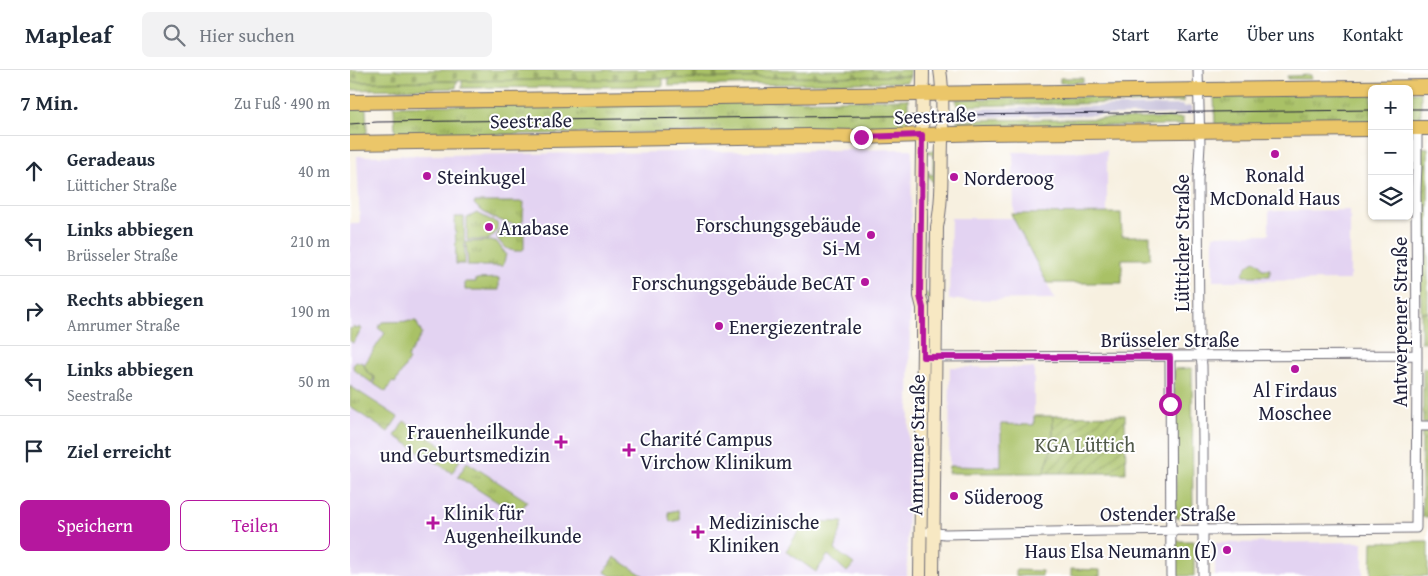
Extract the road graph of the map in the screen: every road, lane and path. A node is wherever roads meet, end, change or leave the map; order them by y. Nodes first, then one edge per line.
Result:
1 (923, 70) edge
2 (940, 70) edge
3 (1198, 70) edge
4 (1428, 87) edge
5 (1199, 90) junction
6 (922, 93) junction
7 (942, 93) junction
8 (350, 102) edge
9 (1419, 128) edge
10 (1368, 129) edge
11 (1200, 130) junction
12 (942, 134) junction
13 (922, 135) junction
14 (350, 143) edge
15 (1417, 354) junction
16 (1200, 356) junction
17 (923, 357) junction
18 (936, 357) junction
19 (1170, 357) junction
20 (1417, 426) junction
21 (1428, 426) edge
22 (1416, 528) joint
23 (1171, 530) junction
24 (1202, 530) junction
25 (921, 532) junction
26 (934, 533) junction
27 (920, 576) edge
28 (933, 576) edge
29 (1171, 576) edge
30 (1203, 576) edge

1 - 6 main road, Amrumer Straße
2 - 7 main road, Amrumer Straße
3 - 5 street, Lütticher Straße
4 - 5 main road, Seestraße
5 - 7 main road, Seestraße
5 - 11 street, Lütticher Straße
6 - 7 main road, Seestraße
6 - 8 main road, Seestraße
6 - 13 main road, Amrumer Straße
7 - 12 main road, Amrumer Straße
9 - 15 street, Antwerpener Straße
10 - 11 main road, Seestraße
11 - 12 main road, Seestraße
11 - 16 street, Lütticher Straße
12 - 13 main road, Seestraße
12 - 18 main road, Amrumer Straße
13 - 14 main road, Seestraße
13 - 17 main road, Amrumer Straße
15 - 16 street, Brüsseler Straße
15 - 20 street, Antwerpener Straße
16 - 19 street, Brüsseler Straße
16 - 24 street, Lütticher Straße
17 - 18 street, Brüsseler Straße
17 - 25 main road, Amrumer Straße
18 - 19 street, Brüsseler Straße
18 - 26 main road, Amrumer Straße
19 - 23 street
20 - 21 street, Antwerpener Straße
20 - 22 street, Antwerpener Straße
22 - 24 street, Ostender Straße
23 - 24 street, Ostender Straße
23 - 26 street, Ostender Straße
23 - 29 street
24 - 30 street, Lütticher Straße
25 - 26 street, Ostender Straße
25 - 27 main road, Amrumer Straße
26 - 28 main road, Amrumer Straße

